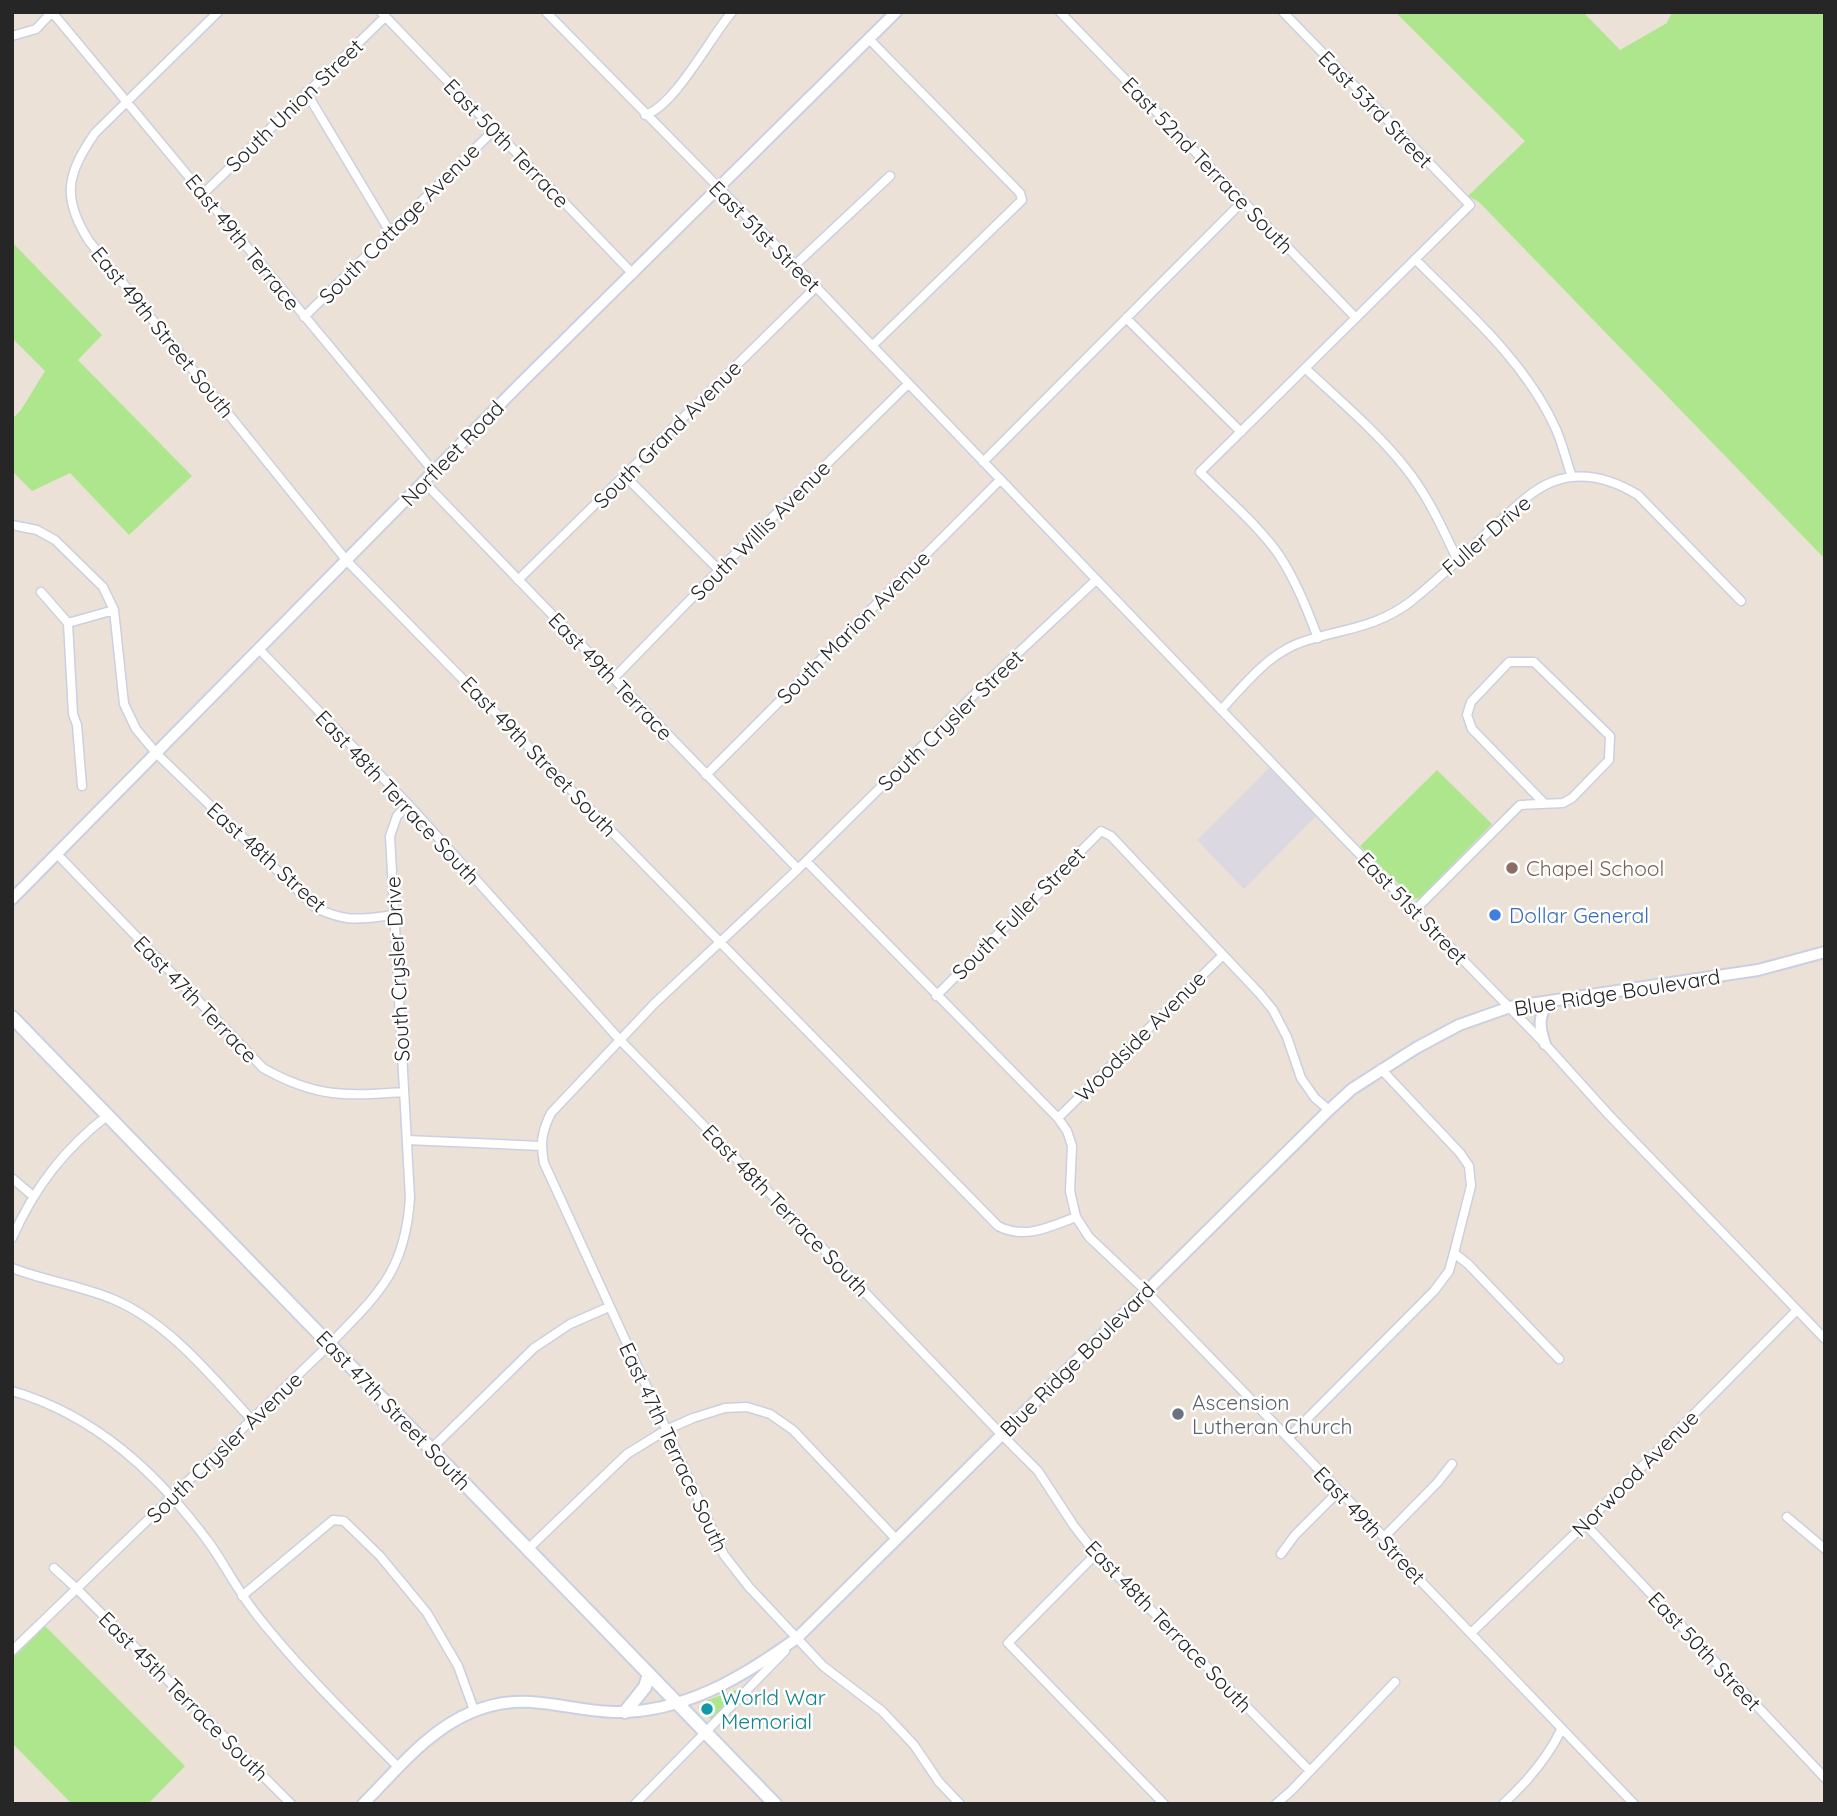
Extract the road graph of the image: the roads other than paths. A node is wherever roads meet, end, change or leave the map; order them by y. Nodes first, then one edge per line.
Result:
1 (52, 12) edge
2 (218, 12) edge
3 (546, 12) edge
4 (720, 12) edge
5 (732, 12) edge
6 (895, 12) edge
7 (1060, 12) edge
8 (1283, 12) edge
9 (383, 15) edge
10 (726, 20) junction
11 (12, 36) edge
12 (869, 39) junction
13 (306, 92) junction
14 (127, 101) junction
15 (645, 116) junction
16 (494, 130) junction
17 (890, 176) dead end
18 (719, 189) junction
19 (204, 193) junction
20 (1243, 201) junction
21 (390, 232) junction
22 (1415, 259) junction
23 (795, 265) junction
24 (633, 274) junction
25 (816, 287) junction
26 (304, 317) junction
27 (1126, 318) junction
28 (1356, 318) junction
29 (872, 346) junction
30 (1305, 368) junction
31 (908, 384) junction
32 (1241, 432) junction
33 (983, 462) junction
34 (434, 472) junction
35 (625, 476) junction
36 (1572, 477) junction
37 (1000, 480) junction
38 (424, 482) junction
39 (14, 525) edge
40 (1457, 559) junction
41 (347, 561) junction
42 (719, 570) junction
43 (518, 580) junction
44 (1096, 580) junction
45 (41, 592) dead end
46 (1741, 601) dead end
47 (114, 610) junction
48 (68, 623) junction
49 (1318, 638) junction
50 (260, 650) junction
51 (614, 679) junction
52 (1222, 710) junction
53 (157, 754) junction
54 (706, 775) junction
55 (82, 786) dead end
56 (1543, 802) junction
57 (408, 804) junction
58 (57, 854) junction
59 (806, 861) junction
60 (797, 869) junction
61 (12, 899) edge
62 (1415, 910) junction
63 (394, 915) junction
64 (720, 942) junction
65 (1825, 952) edge
66 (1223, 955) junction
67 (936, 996) junction
68 (1549, 1001) junction
69 (1510, 1007) junction
70 (12, 1017) edge
71 (620, 1040) junction
72 (1545, 1044) junction
73 (1381, 1069) junction
74 (404, 1092) junction
75 (1329, 1110) junction
76 (108, 1115) junction
77 (1058, 1118) junction
78 (407, 1140) junction
79 (541, 1146) junction
80 (12, 1178) edge
81 (33, 1196) junction
82 (1076, 1217) junction
83 (12, 1238) edge
84 (1454, 1253) junction
85 (12, 1268) edge
86 (1145, 1290) junction
87 (609, 1307) junction
88 (1797, 1310) junction
89 (1825, 1339) edge
90 (330, 1344) junction
91 (1559, 1359) dead end
92 (12, 1391) edge
93 (252, 1420) junction
94 (666, 1430) junction
95 (1001, 1434) junction
96 (1288, 1438) junction
97 (431, 1449) junction
98 (1452, 1464) dead end
99 (1339, 1491) junction
100 (172, 1498) junction
101 (1787, 1517) dead end
102 (1584, 1524) junction
103 (1384, 1537) junction
104 (897, 1540) junction
105 (528, 1549) junction
106 (1825, 1549) edge
107 (1096, 1554) junction
108 (1281, 1554) dead end
109 (54, 1568) dead end
110 (78, 1589) junction
111 (242, 1596) junction
112 (1471, 1633) junction
113 (797, 1638) junction
114 (12, 1651) edge
115 (649, 1674) junction
116 (1395, 1682) dead end
117 (676, 1702) junction
118 (474, 1710) junction
119 (625, 1712) junction
120 (1561, 1730) junction
121 (706, 1732) junction
122 (398, 1768) junction
123 (1310, 1771) junction
124 (1825, 1778) edge
125 (290, 1804) edge
126 (363, 1804) edge
127 (635, 1804) edge
128 (775, 1804) edge
129 (960, 1804) edge
130 (1164, 1804) edge
131 (1276, 1804) edge
132 (1503, 1804) edge
133 (1634, 1804) edge

1 - 11 street
1 - 14 street, East 49th Terrace
2 - 14 street
3 - 15 street, East 51st Street
4 - 10 street
5 - 10 street
6 - 12 street, Norfleet Road
7 - 20 street, East 52nd Terrace South
8 - 22 street, East 53rd Street
9 - 13 street, South Union Street
9 - 16 street, East 50th Terrace
10 - 15 street
12 - 18 street, Norfleet Road
12 - 29 street
13 - 19 street, South Union Street
13 - 21 street
14 - 19 street, East 49th Terrace
14 - 41 street, East 49th Street South
15 - 18 street, East 51st Street
16 - 21 street, South Cottage Avenue
16 - 24 street, East 50th Terrace
17 - 23 street
18 - 23 street, East 51st Street
18 - 24 street, Norfleet Road
19 - 26 street, East 49th Terrace
20 - 27 street
20 - 28 street, East 52nd Terrace South
21 - 26 street, South Cottage Avenue
22 - 28 street
22 - 36 street
23 - 25 street, East 51st Street
24 - 34 street, Norfleet Road
25 - 29 street, East 51st Street
25 - 35 street, South Grand Avenue
26 - 34 street, East 49th Terrace
27 - 32 street
27 - 33 street
28 - 30 street
29 - 31 street, East 51st Street
30 - 32 street
30 - 40 street
31 - 33 street, East 51st Street
31 - 42 street, South Willis Avenue
32 - 49 street
33 - 37 street, East 51st Street
34 - 38 street, Norfleet Road
35 - 42 street
35 - 43 street, South Grand Avenue
36 - 40 street, Fuller Drive
36 - 46 street, Fuller Drive
37 - 44 street, East 51st Street
37 - 54 street, South Marion Avenue
38 - 41 street, Norfleet Road
38 - 43 street, East 49th Terrace
39 - 47 street
40 - 49 street, Fuller Drive
41 - 50 street, Norfleet Road
41 - 64 street, East 49th Street South
42 - 51 street, South Willis Avenue
43 - 51 street, East 49th Terrace
44 - 52 street, East 51st Street
44 - 59 street, South Crysler Street
45 - 48 street
47 - 48 street
47 - 53 street, East 48th Street
48 - 55 street
49 - 52 street, Fuller Drive
50 - 53 street, Norfleet Road
50 - 57 street, East 48th Terrace South
51 - 54 street, East 49th Terrace
52 - 62 street, East 51st Street
53 - 58 street, Norfleet Road
53 - 63 street, East 48th Street
54 - 60 street, East 49th Terrace
56 - 56 street
56 - 62 street
57 - 63 street, South Crysler Drive
57 - 71 street, East 48th Terrace South
58 - 61 street, Norfleet Road
58 - 74 street, East 47th Terrace
59 - 60 street
59 - 67 street
60 - 64 street
62 - 69 street, East 51st Street
63 - 74 street, South Crysler Drive
64 - 71 street
64 - 82 street, East 49th Street South
65 - 68 street, Blue Ridge Boulevard
66 - 67 street, South Fuller Street
66 - 75 street
66 - 77 street, Woodside Avenue
67 - 77 street
68 - 69 street, Blue Ridge Boulevard
68 - 72 street
69 - 72 street, East 51st Street
69 - 73 street, Blue Ridge Boulevard
70 - 76 main road, East 47th Street South
71 - 79 street
71 - 95 street, East 48th Terrace South
72 - 88 street, East 51st Street
73 - 75 street, Blue Ridge Boulevard
73 - 84 street
74 - 78 street, South Crysler Drive
75 - 86 street, Blue Ridge Boulevard
76 - 81 street
76 - 90 main road, East 47th Street South
77 - 82 street
78 - 79 street
78 - 90 street, South Crysler Avenue
79 - 87 street, East 47th Terrace South
80 - 81 street
81 - 83 street
82 - 86 street, East 49th Street
84 - 91 street
84 - 96 street
85 - 93 street
86 - 95 street, Blue Ridge Boulevard
86 - 96 street, East 49th Street
87 - 94 street, East 47th Terrace South
87 - 97 street
88 - 89 street, East 51st Street
88 - 102 street, Norwood Avenue
90 - 93 street, South Crysler Avenue
90 - 97 main road, East 47th Street South
92 - 100 street
93 - 100 street, South Crysler Avenue
94 - 104 street
94 - 105 street
94 - 113 street, East 47th Terrace South
95 - 104 street, Blue Ridge Boulevard
95 - 107 street, East 48th Terrace South
96 - 99 street, East 49th Street
97 - 105 main road, East 47th Street South
98 - 103 street
99 - 103 street, East 49th Street
99 - 108 street
100 - 110 street, South Crysler Avenue
100 - 111 street
101 - 106 street
102 - 112 street, Norwood Avenue
102 - 124 street, East 50th Street
103 - 112 street, East 49th Street
104 - 113 street, Blue Ridge Boulevard
105 - 115 main road, East 47th Street South
107 - 123 street, East 48th Terrace South
107 - 130 street
109 - 110 street, East 45th Terrace South
110 - 114 street, South Crysler Avenue
110 - 125 street, East 45th Terrace South
111 - 118 street
111 - 122 street
112 - 120 street, East 49th Street
113 - 117 street, Blue Ridge Boulevard
113 - 121 street
113 - 129 street, East 47th Terrace South
115 - 117 main road, East 47th Street South
115 - 119 main road
116 - 123 street
117 - 119 street, Blue Ridge Boulevard
117 - 121 main road, East 47th Street South
118 - 119 street, Blue Ridge Boulevard
118 - 122 street, Blue Ridge Boulevard
120 - 132 street
120 - 133 street, East 49th Street
121 - 127 street
121 - 128 main road, East 47th Street South
122 - 126 street, Blue Ridge Boulevard
123 - 131 street

